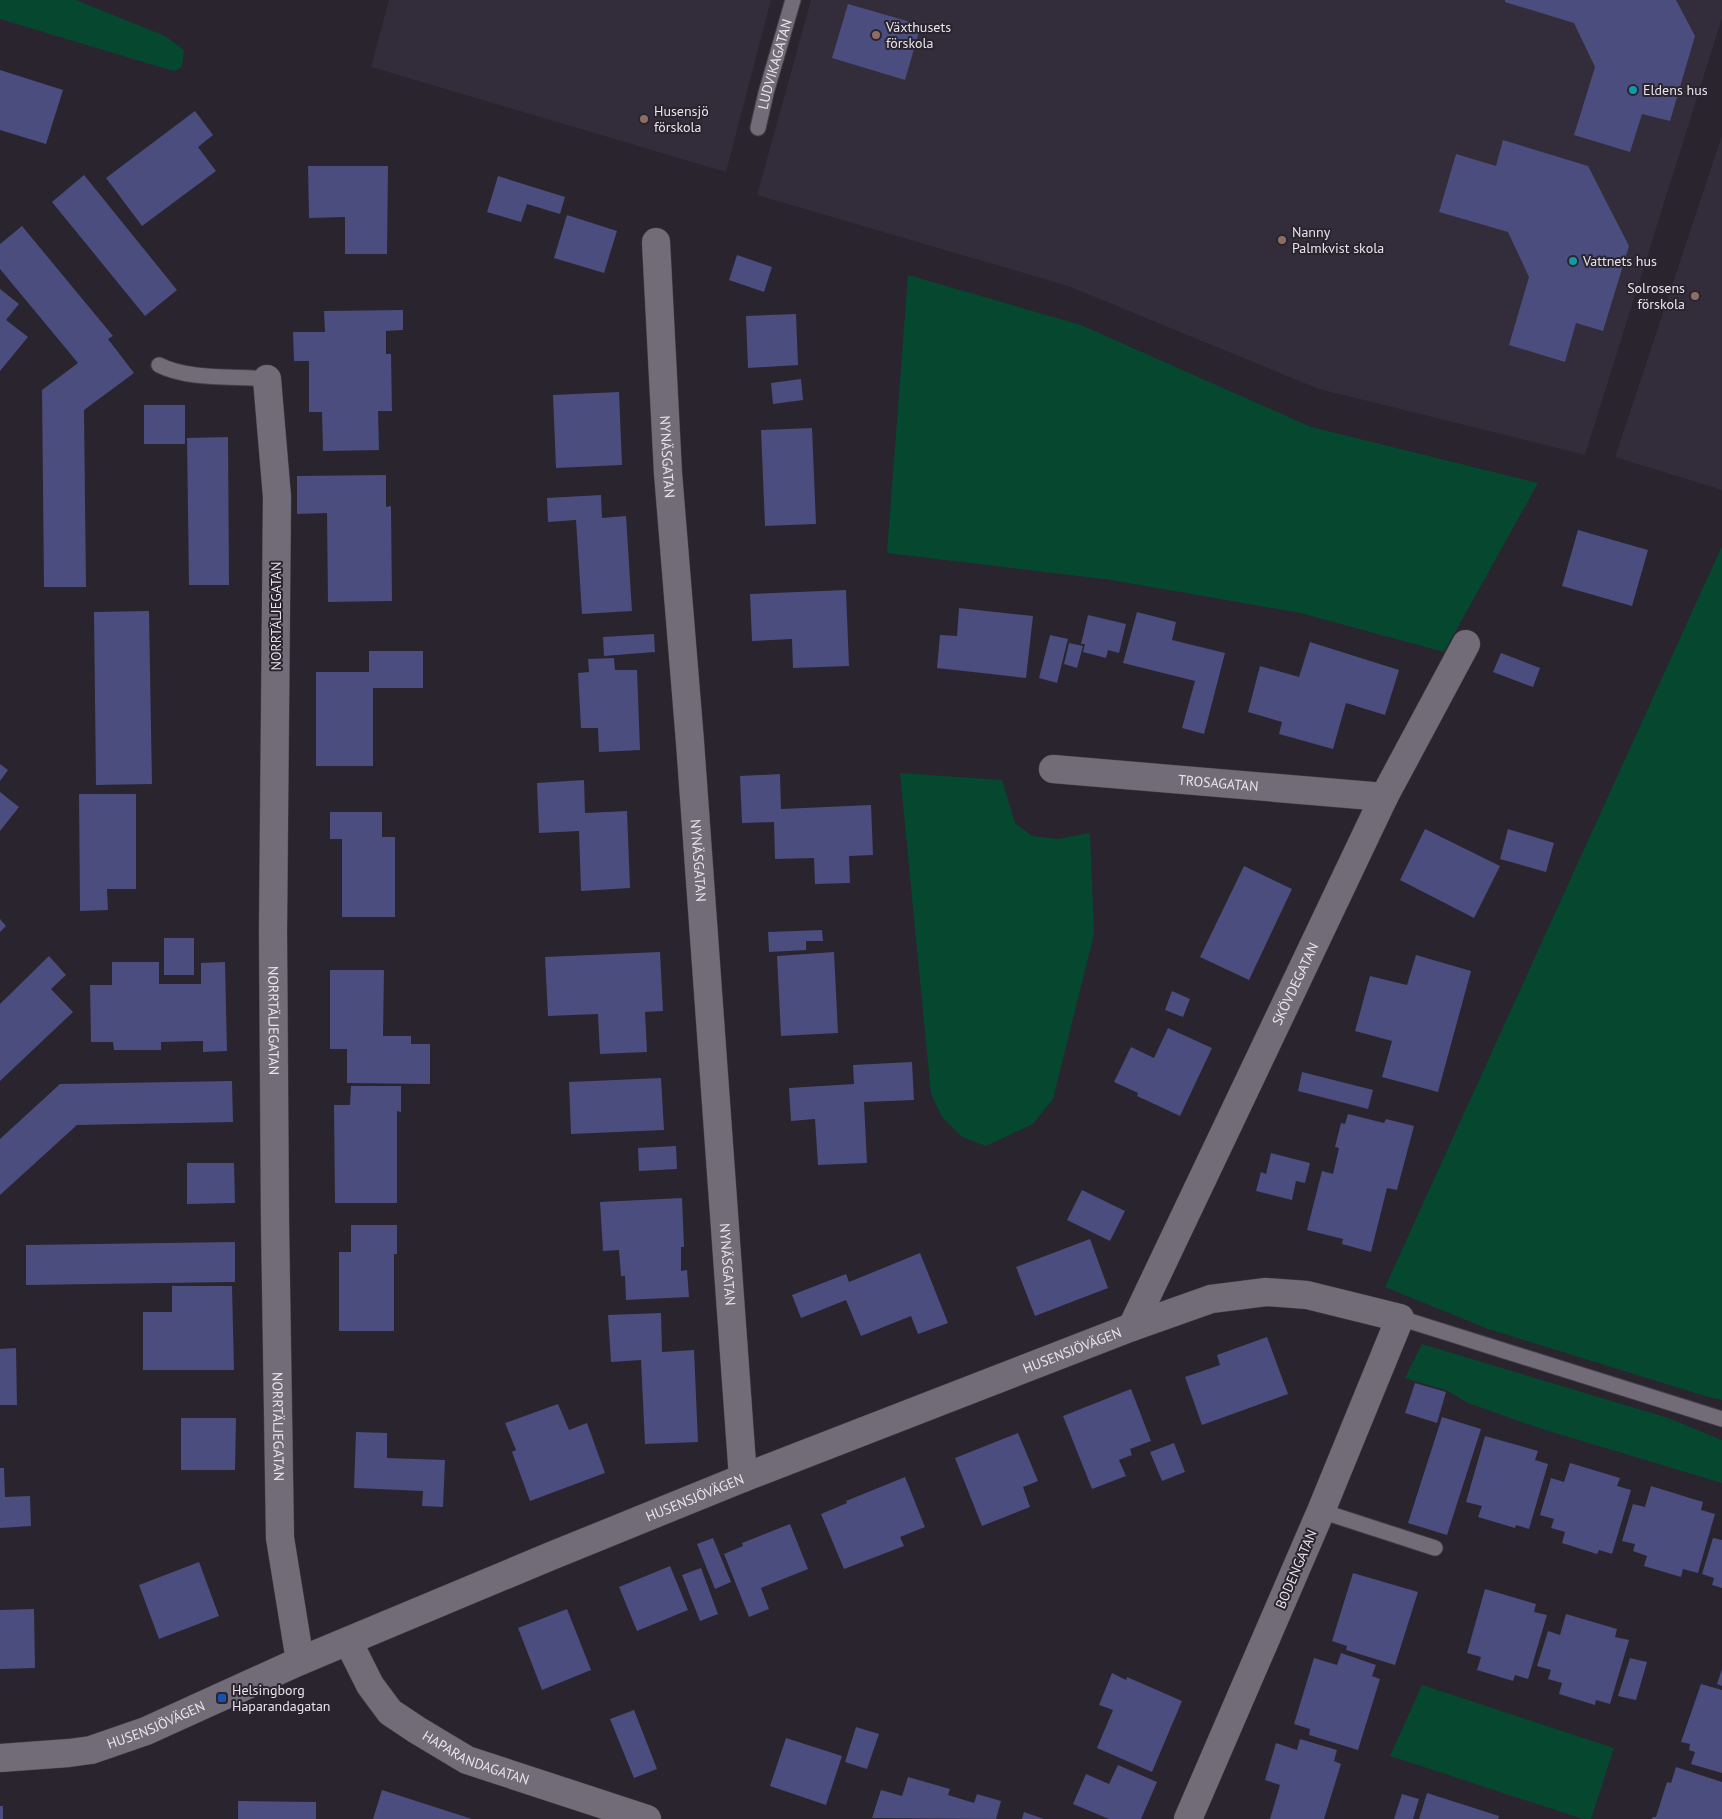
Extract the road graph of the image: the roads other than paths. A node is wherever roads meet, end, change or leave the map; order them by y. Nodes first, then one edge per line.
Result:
1 (793, 0) edge
2 (758, 128) dead end
3 (656, 242) dead end
4 (159, 365) dead end
5 (267, 379) joint
6 (1466, 644) dead end
7 (1053, 769) dead end
8 (1384, 797) junction
9 (1400, 1318) junction
10 (1132, 1327) junction
11 (1722, 1419) edge
12 (743, 1478) junction
13 (1321, 1512) junction
14 (1435, 1548) dead end
15 (348, 1641) junction
16 (300, 1661) junction
17 (0, 1758) edge
18 (646, 1819) edge
19 (1188, 1819) edge

1 - 2 lane, LUDVIKAGATAN
3 - 12 street, NYNÄSGATAN
4 - 5 lane
5 - 16 street, NORRTÄLJEGATAN
6 - 8 street, SKÖVDEGATAN
7 - 8 street, TROSAGATAN
8 - 10 street, SKÖVDEGATAN
9 - 10 street, HUSENSJÖVÄGEN
9 - 11 lane
9 - 13 street, BODENGATAN
10 - 12 street, HUSENSJÖVÄGEN
12 - 15 street, HUSENSJÖVÄGEN
13 - 14 lane
13 - 19 street, BODENGATAN
15 - 16 street, HUSENSJÖVÄGEN
15 - 18 street, HAPARANDAGATAN
16 - 17 street, HUSENSJÖVÄGEN

